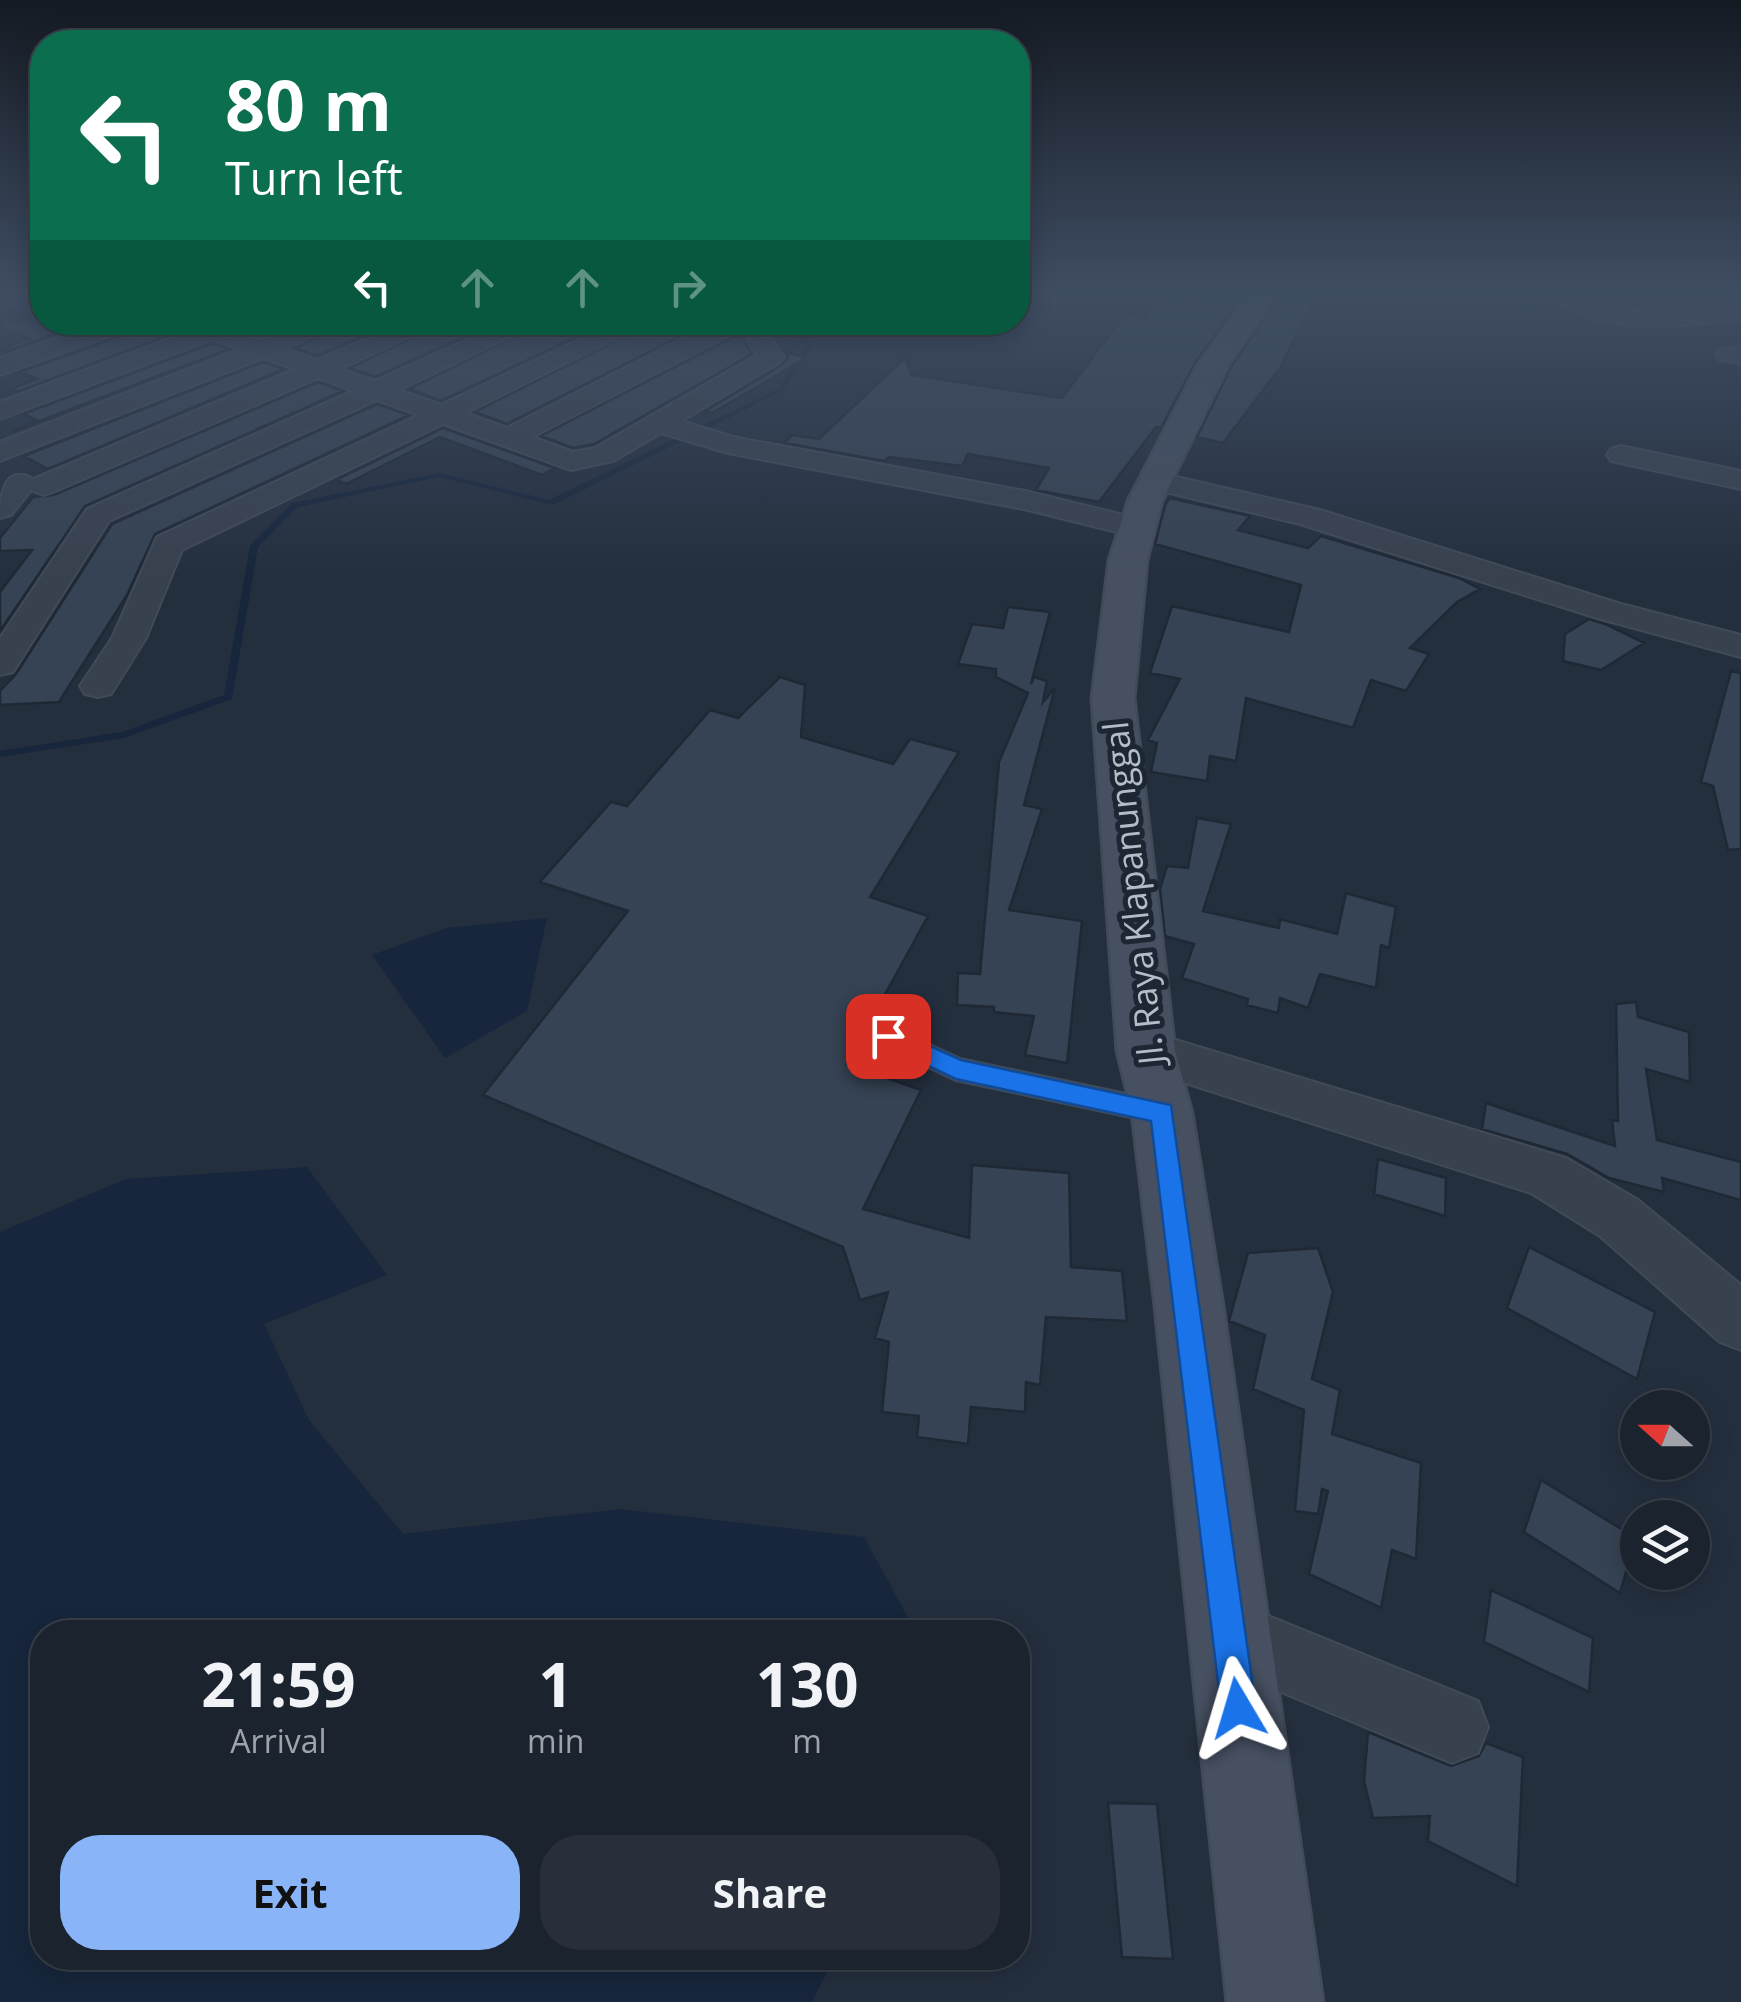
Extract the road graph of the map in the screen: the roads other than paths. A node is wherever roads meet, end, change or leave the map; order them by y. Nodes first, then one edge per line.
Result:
1 (61, 385) edge
2 (171, 385) edge
3 (273, 385) edge
4 (367, 385) edge
5 (386, 385) edge
6 (502, 385) edge
7 (622, 385) edge
8 (728, 385) edge
9 (1203, 385) edge
10 (378, 389) junction
11 (0, 410) edge
12 (440, 415) junction
13 (668, 425) junction
14 (506, 439) junction
15 (0, 452) edge
16 (1621, 455) dead end
17 (1741, 480) edge
18 (21, 481) edge
19 (1146, 504) junction
20 (0, 509) edge
21 (98, 515) junction
22 (168, 544) junction
23 (1741, 646) edge
24 (0, 664) edge
25 (98, 686) dead end
26 (888, 1036) dead end
27 (1146, 1050) junction
28 (1162, 1113) junction
29 (1741, 1322) edge
30 (1229, 1635) junction
31 (1452, 1726) dead end
32 (1275, 2002) edge

1 - 11 street
2 - 15 street
3 - 18 street
4 - 10 street
5 - 10 street
6 - 12 street
7 - 14 street
8 - 13 street
9 - 19 street, Jl. Raya Klapanunggal
10 - 12 street
10 - 21 street
12 - 14 street
12 - 22 street
13 - 14 street
13 - 19 street
16 - 17 street
18 - 20 street
18 - 21 street
19 - 23 street
19 - 27 street, Jl. Raya Klapanunggal
21 - 22 street
21 - 24 street
22 - 25 street
26 - 28 lane
27 - 28 street, Jl. Raya Klapanunggal
27 - 29 street
28 - 30 street, Jl. Raya Klapanunggal
30 - 31 street
30 - 32 street, Jl. Raya Klapanunggal

